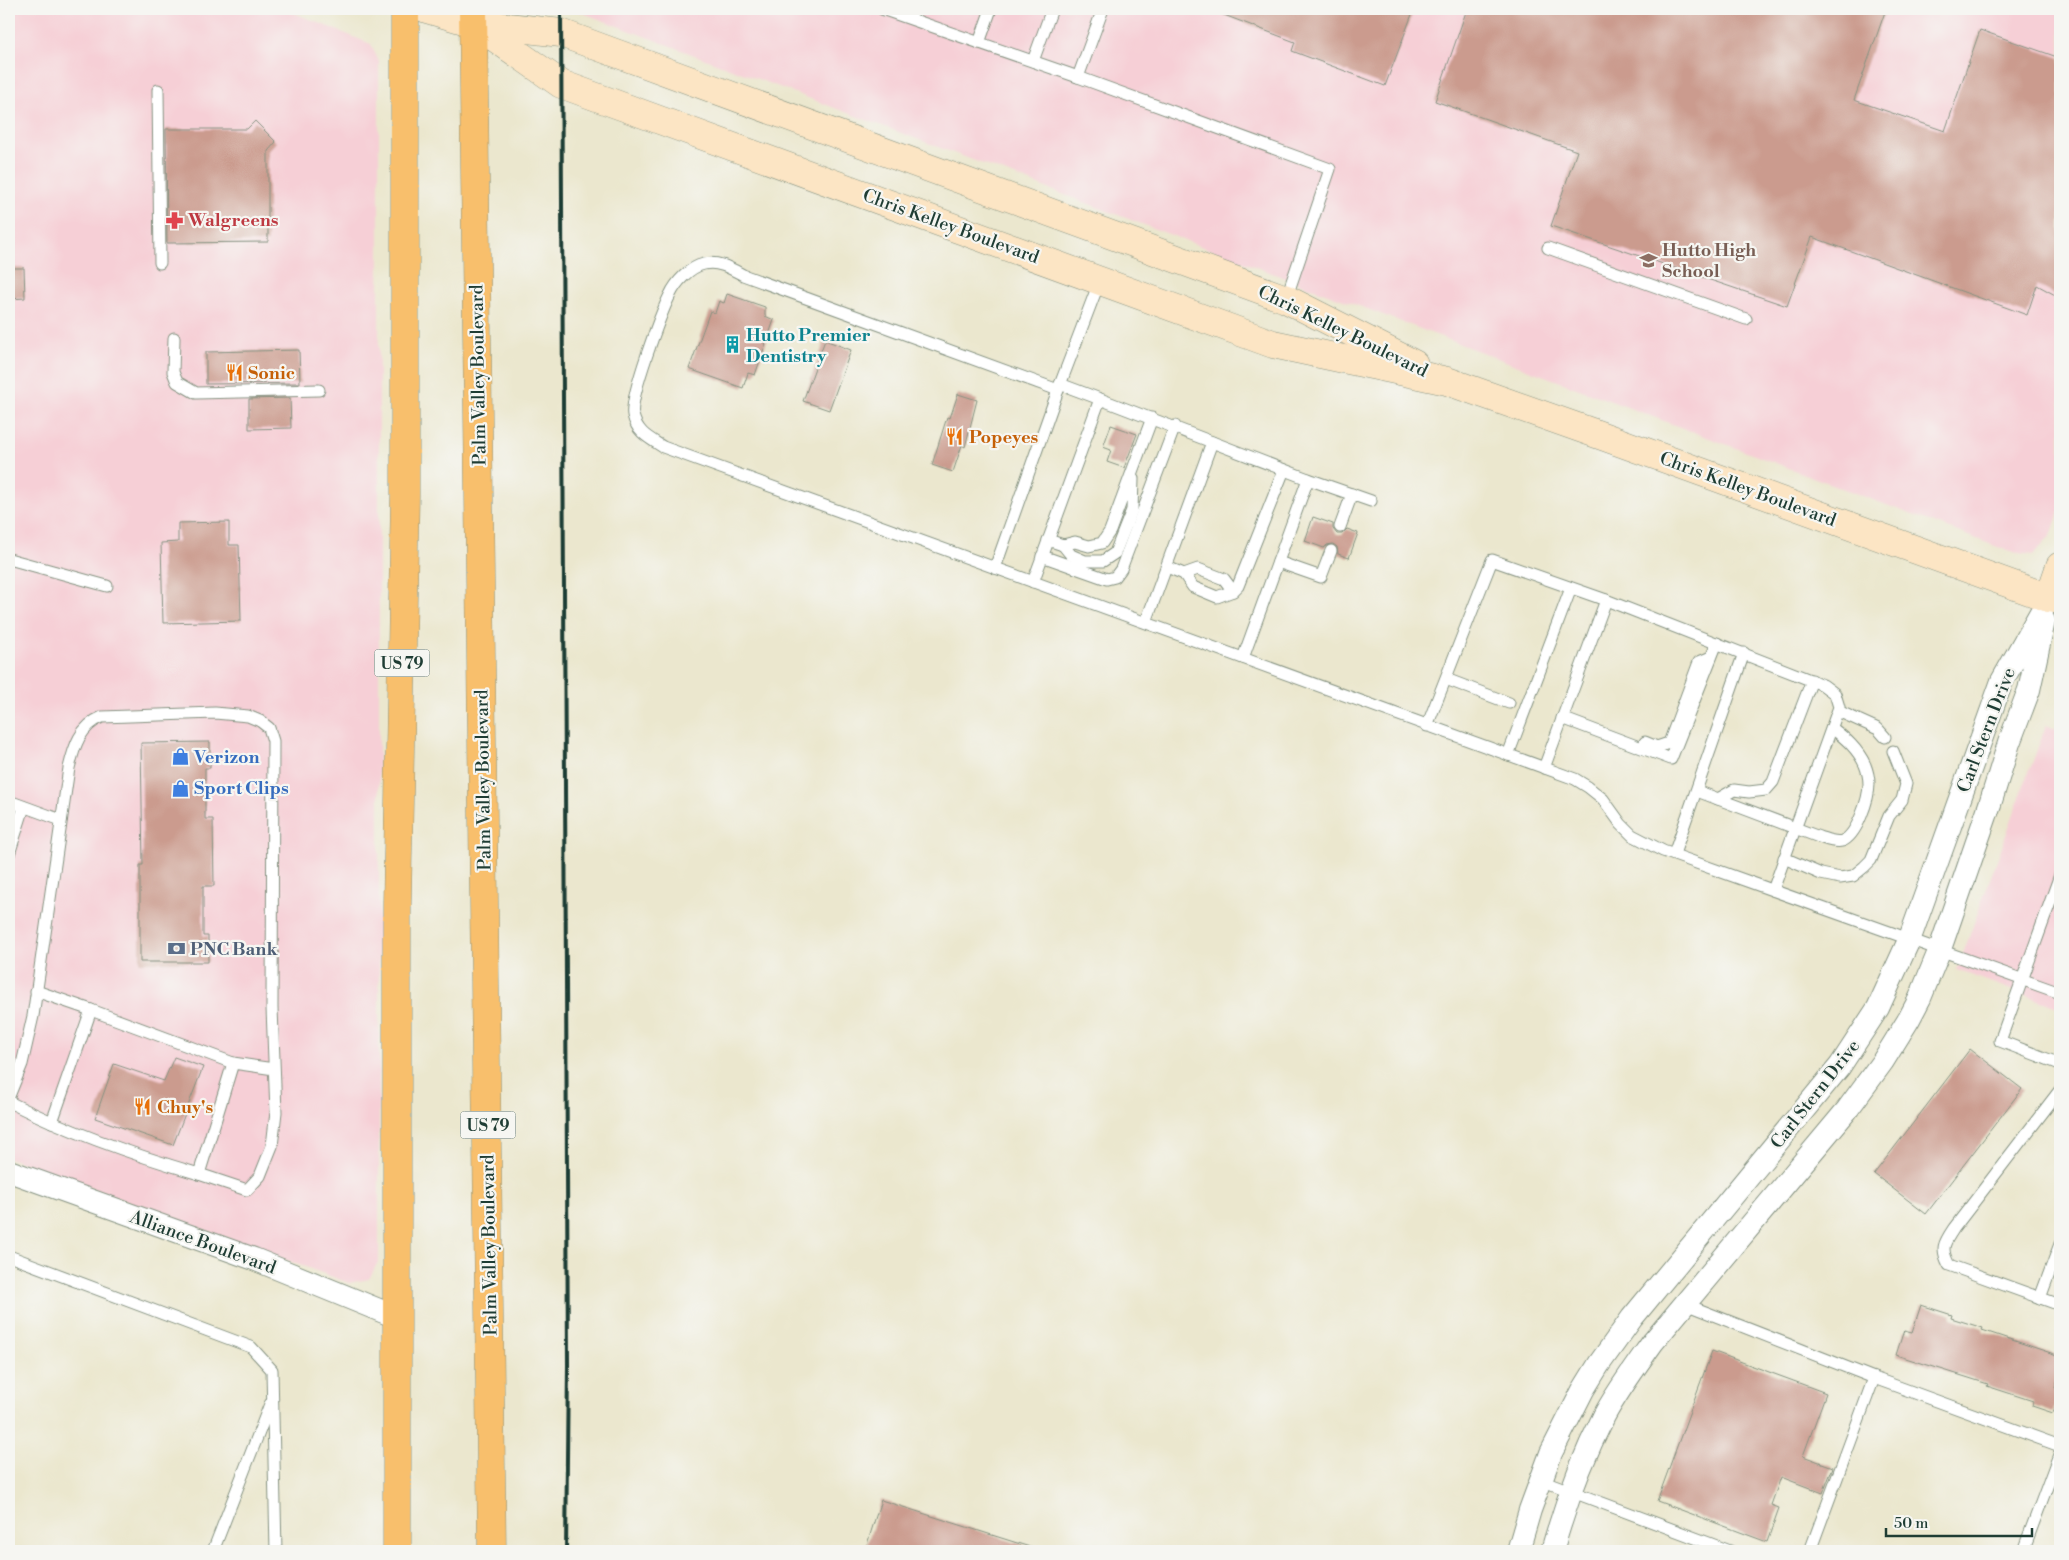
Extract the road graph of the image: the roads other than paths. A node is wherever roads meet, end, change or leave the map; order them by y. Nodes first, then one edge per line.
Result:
1 (406, 9) edge
2 (427, 9) edge
3 (882, 9) edge
4 (992, 9) edge
5 (1052, 9) edge
6 (1103, 9) edge
7 (473, 16) edge
8 (979, 43) junction
9 (1033, 61) junction
10 (1078, 77) junction
11 (158, 90) dead end
12 (1548, 248) dead end
13 (160, 263) dead end
14 (1100, 280) junction
15 (1286, 299) junction
16 (1746, 319) dead end
17 (174, 338) dead end
18 (1447, 381) junction
19 (1059, 387) junction
20 (319, 390) dead end
21 (1100, 399) junction
22 (1152, 418) junction
23 (1175, 426) junction
24 (1212, 442) junction
25 (1284, 470) junction
26 (1133, 471) junction
27 (1308, 478) junction
28 (1352, 494) junction
29 (1371, 501) dead end
30 (1340, 527) dead end
31 (1048, 540) junction
32 (1063, 545) junction
33 (1331, 551) dead end
34 (1042, 556) junction
35 (9, 559) edge
36 (1278, 562) junction
37 (2060, 566) edge
38 (1166, 567) junction
39 (995, 568) junction
40 (1184, 574) junction
41 (1033, 582) junction
42 (107, 586) dead end
43 (1571, 588) junction
44 (1233, 591) junction
45 (1606, 600) junction
46 (2056, 602) edge
47 (1146, 622) junction
48 (1717, 642) junction
49 (1744, 653) junction
50 (1711, 656) junction
51 (1243, 658) junction
52 (1446, 679) junction
53 (1812, 680) junction
54 (1509, 703) dead end
55 (1838, 711) junction
56 (1562, 718) junction
57 (1574, 723) junction
58 (1427, 726) junction
59 (1832, 728) junction
60 (1884, 737) dead end
61 (1893, 751) dead end
62 (1508, 755) junction
63 (1544, 768) junction
64 (1697, 791) junction
65 (1718, 799) junction
66 (9, 801) edge
67 (24, 807) junction
68 (61, 820) junction
69 (1796, 827) junction
70 (9, 854) edge
71 (1674, 854) junction
72 (1784, 858) junction
73 (2060, 875) edge
74 (1773, 890) junction
75 (1910, 938) junction
76 (1940, 949) junction
77 (2022, 979) junction
78 (36, 991) junction
79 (2060, 993) edge
80 (92, 1010) junction
81 (233, 1063) junction
82 (2060, 1064) edge
83 (274, 1069) junction
84 (2060, 1090) edge
85 (9, 1096) edge
86 (9, 1102) edge
87 (52, 1122) junction
88 (9, 1171) edge
89 (199, 1174) junction
90 (2060, 1244) edge
91 (9, 1256) edge
92 (2040, 1298) junction
93 (1684, 1304) junction
94 (2060, 1305) edge
95 (396, 1317) junction
96 (1874, 1378) junction
97 (272, 1398) junction
98 (2060, 1446) edge
99 (2060, 1452) edge
100 (1541, 1480) junction
101 (1571, 1492) junction
102 (212, 1551) edge
103 (276, 1551) edge
104 (397, 1551) edge
105 (492, 1551) edge
106 (1518, 1551) edge
107 (1552, 1551) edge
108 (1730, 1551) edge
109 (1810, 1551) edge
110 (2023, 1551) edge

1 - 95 highway, US 79
2 - 7 main road, Chris Kelley Boulevard
3 - 8 lane
4 - 8 lane
5 - 9 lane
6 - 10 lane
7 - 14 main road, Chris Kelley Boulevard
7 - 15 main road, Chris Kelley Boulevard
7 - 105 highway, Palm Valley Boulevard / US 79
8 - 9 lane
9 - 10 lane
10 - 15 lane
11 - 13 lane
12 - 16 lane
14 - 18 main road, Chris Kelley Boulevard
14 - 19 lane
15 - 18 main road, Chris Kelley Boulevard
17 - 20 lane
18 - 46 main road, Chris Kelley Boulevard
19 - 21 lane
19 - 39 lane
19 - 39 lane
21 - 22 lane
21 - 31 lane
22 - 23 lane
22 - 26 lane
23 - 24 lane
23 - 34 lane
24 - 25 lane
24 - 38 lane
25 - 27 lane
25 - 44 lane
26 - 32 lane
26 - 32 lane
27 - 28 lane
27 - 36 lane
28 - 29 lane
28 - 30 lane
31 - 32 lane
31 - 34 lane
33 - 36 lane
34 - 41 lane
35 - 42 lane
36 - 51 lane
37 - 46 main road, Carl Stern Drive
38 - 40 lane
38 - 47 lane
39 - 41 lane
40 - 44 lane
40 - 44 lane
41 - 47 lane
43 - 45 lane
43 - 52 lane
43 - 62 lane
45 - 48 lane
45 - 56 lane
46 - 75 street, Carl Stern Drive
46 - 76 street, Carl Stern Drive
47 - 51 lane
48 - 49 lane
48 - 50 lane
49 - 53 lane
49 - 64 lane
50 - 57 lane
50 - 57 lane
51 - 58 lane
52 - 54 lane
52 - 58 lane
53 - 55 lane
53 - 65 lane
55 - 59 lane
55 - 60 lane
56 - 57 lane
56 - 63 lane
58 - 62 lane
59 - 69 lane
59 - 69 lane
61 - 72 lane
62 - 63 lane
63 - 71 lane
64 - 65 lane
64 - 71 lane
65 - 69 lane
66 - 67 lane
67 - 68 lane
67 - 70 lane
68 - 78 lane
68 - 83 lane
69 - 72 lane
71 - 74 lane
72 - 74 lane
73 - 77 lane
74 - 75 lane
75 - 76 lane
75 - 100 street, Carl Stern Drive
76 - 77 lane
76 - 93 street, Carl Stern Drive
77 - 79 lane
77 - 82 lane
78 - 80 lane
78 - 85 lane
80 - 81 lane
80 - 87 lane
81 - 83 lane
81 - 89 lane
83 - 89 lane
84 - 92 lane
86 - 87 lane
87 - 89 lane
88 - 95 street, Alliance Boulevard
90 - 92 lane
91 - 97 lane
92 - 94 lane
93 - 96 lane
93 - 101 street, Carl Stern Drive
95 - 104 highway, US 79
96 - 98 lane
96 - 109 lane
97 - 102 lane
97 - 103 lane
99 - 110 lane
100 - 101 lane
100 - 106 street, Carl Stern Drive
101 - 107 street, Carl Stern Drive
101 - 108 lane

